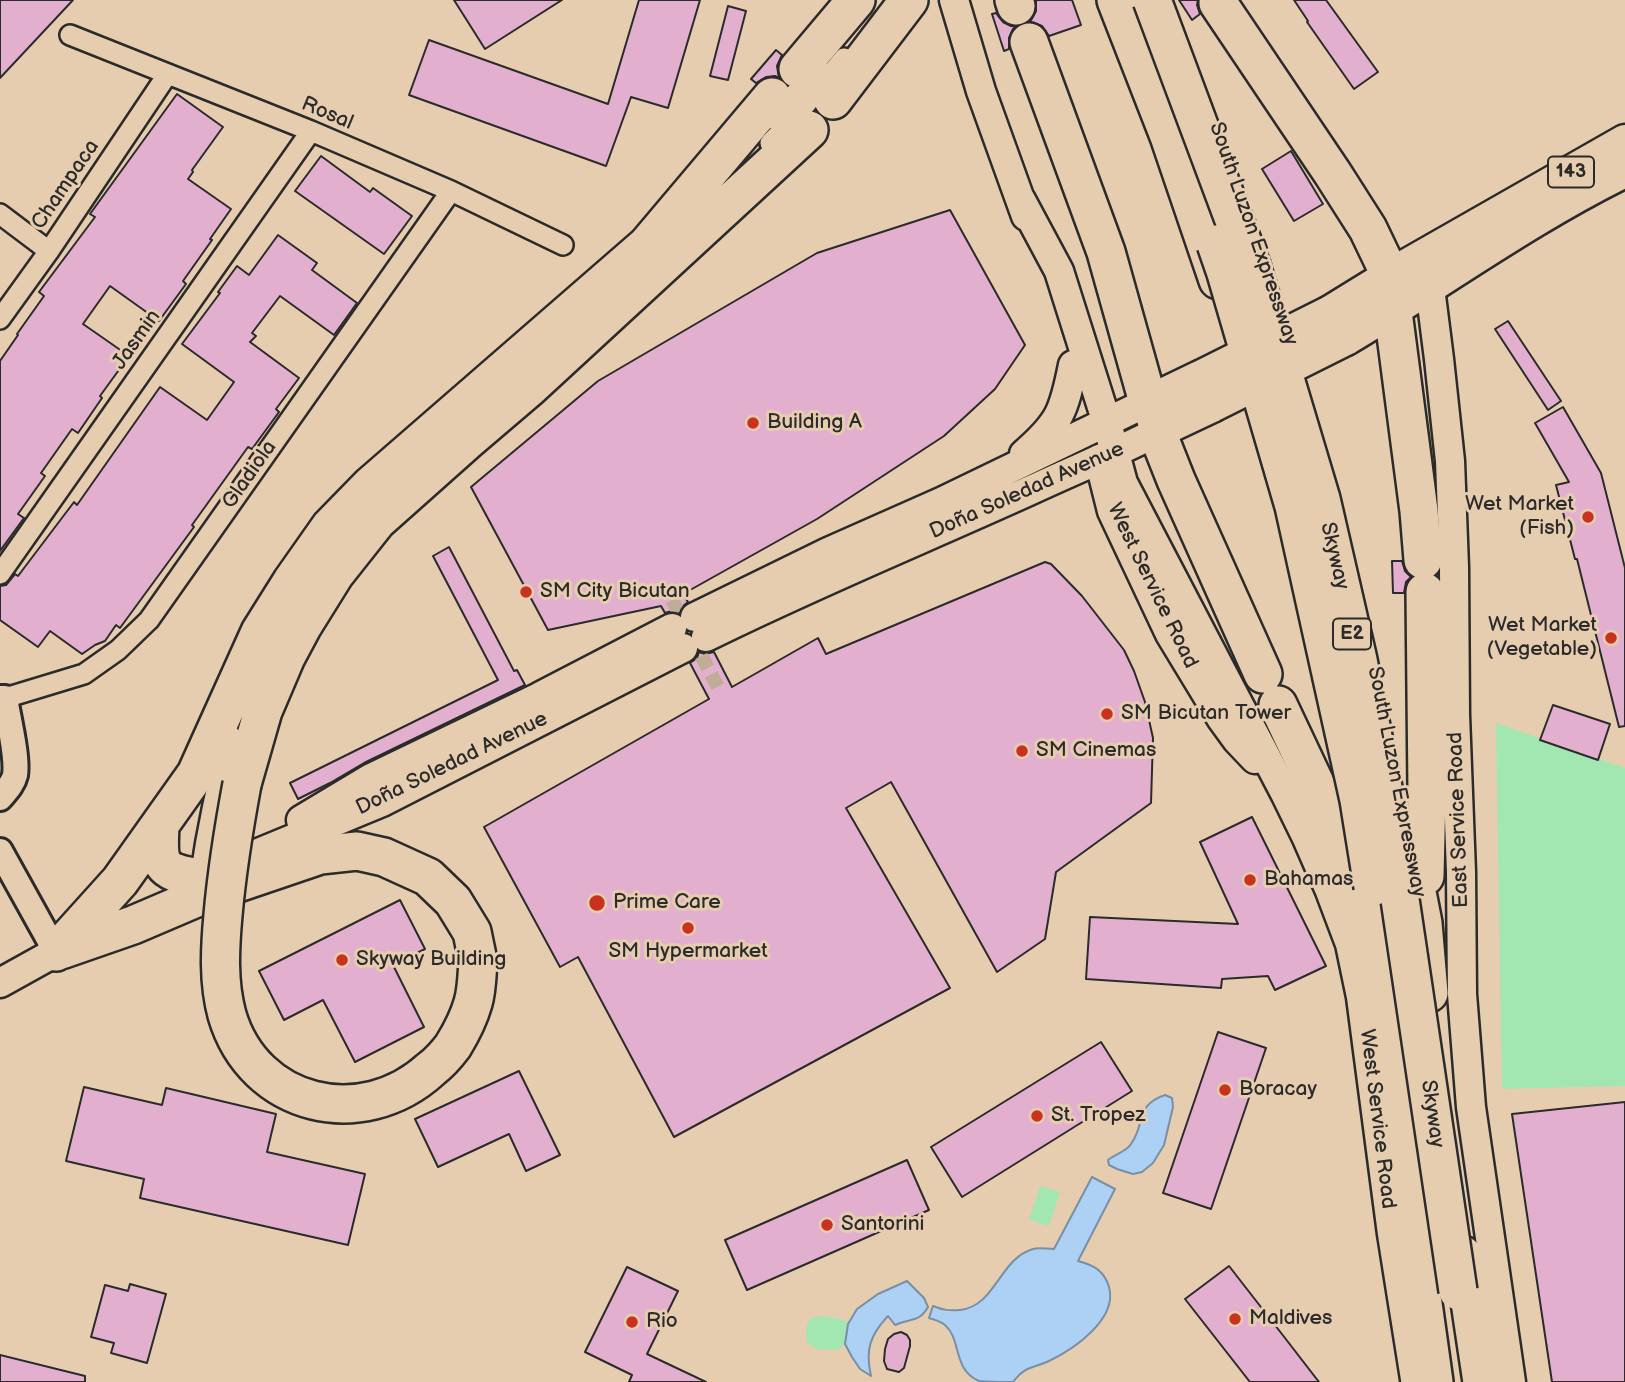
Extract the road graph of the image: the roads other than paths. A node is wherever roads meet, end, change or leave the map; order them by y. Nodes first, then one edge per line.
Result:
1 (856, 0) edge
2 (873, 0) edge
3 (887, 0) edge
4 (909, 0) edge
5 (954, 0) edge
6 (1115, 0) edge
7 (1126, 0) edge
8 (1152, 0) edge
9 (1166, 0) edge
10 (1218, 3) dead end
11 (70, 35) dead end
12 (1030, 42) dead end
13 (797, 69) dead end
14 (167, 75) junction
15 (772, 97) dead end
16 (833, 100) dead end
17 (809, 130) dead end
18 (311, 131) junction
19 (1625, 141) edge
20 (1625, 171) edge
21 (451, 191) junction
22 (1021, 200) junction
23 (0, 214) edge
24 (563, 245) dead end
25 (49, 251) junction
26 (1423, 256) junction
27 (1390, 275) junction
28 (632, 281) junction
29 (1430, 288) junction
30 (1393, 312) junction
31 (0, 318) edge
32 (1073, 365) junction
33 (1153, 417) junction
34 (1100, 427) junction
35 (1107, 457) junction
36 (1006, 471) junction
37 (0, 575) edge
38 (689, 632) junction
39 (2, 698) edge
40 (0, 798) edge
41 (161, 823) junction
42 (0, 851) edge
43 (208, 880) junction
44 (1365, 918) junction
45 (1423, 923) junction
46 (56, 952) junction
47 (0, 983) edge
48 (1416, 1382) edge
49 (1434, 1382) edge
50 (1448, 1382) edge
51 (1472, 1382) edge
52 (1482, 1382) edge
53 (1511, 1382) edge

1 - 13 highway
2 - 28 street
3 - 28 street
4 - 16 highway
5 - 22 main road, West Service Road
6 - 44 highway, E2
7 - 50 highway, Skyway / E2, bridge
8 - 51 highway, Skyway / E2, bridge
9 - 45 highway, South Luzon Expressway / E2
10 - 27 highway
11 - 14 street, Rosal
12 - 33 highway
14 - 18 street, Rosal
14 - 25 street, Champaca
15 - 41 highway
17 - 43 highway, bridge
18 - 21 street, Rosal
18 - 37 street, Jasmin
19 - 26 main road, 143
20 - 29 main road, 143
21 - 24 street, Rosal
21 - 39 street, Gladiola
22 - 32 main road, West Service Road
22 - 34 main road, West Service Road
23 - 25 street
25 - 31 street, Champaca
26 - 27 main road, 143
26 - 29 main road, East Service Road
27 - 30 main road
27 - 33 main road, Doña Soledad Avenue, bridge
28 - 43 street
29 - 30 main road, 143
29 - 53 main road, East Service Road
30 - 33 main road, Doña Soledad Avenue, bridge
30 - 45 highway
32 - 34 main road, West Service Road
32 - 36 main road
33 - 34 main road, Doña Soledad Avenue
33 - 35 main road, Doña Soledad Avenue
33 - 44 highway
34 - 35 main road, West Service Road
34 - 36 main road, Doña Soledad Avenue
35 - 38 main road, Doña Soledad Avenue
35 - 48 main road, West Service Road
36 - 38 main road, Doña Soledad Avenue
38 - 43 main road, Doña Soledad Avenue
39 - 40 street
41 - 43 highway
41 - 46 highway
42 - 46 street
43 - 46 highway
44 - 49 highway, E2
45 - 52 highway, South Luzon Expressway / E2
46 - 47 main road

